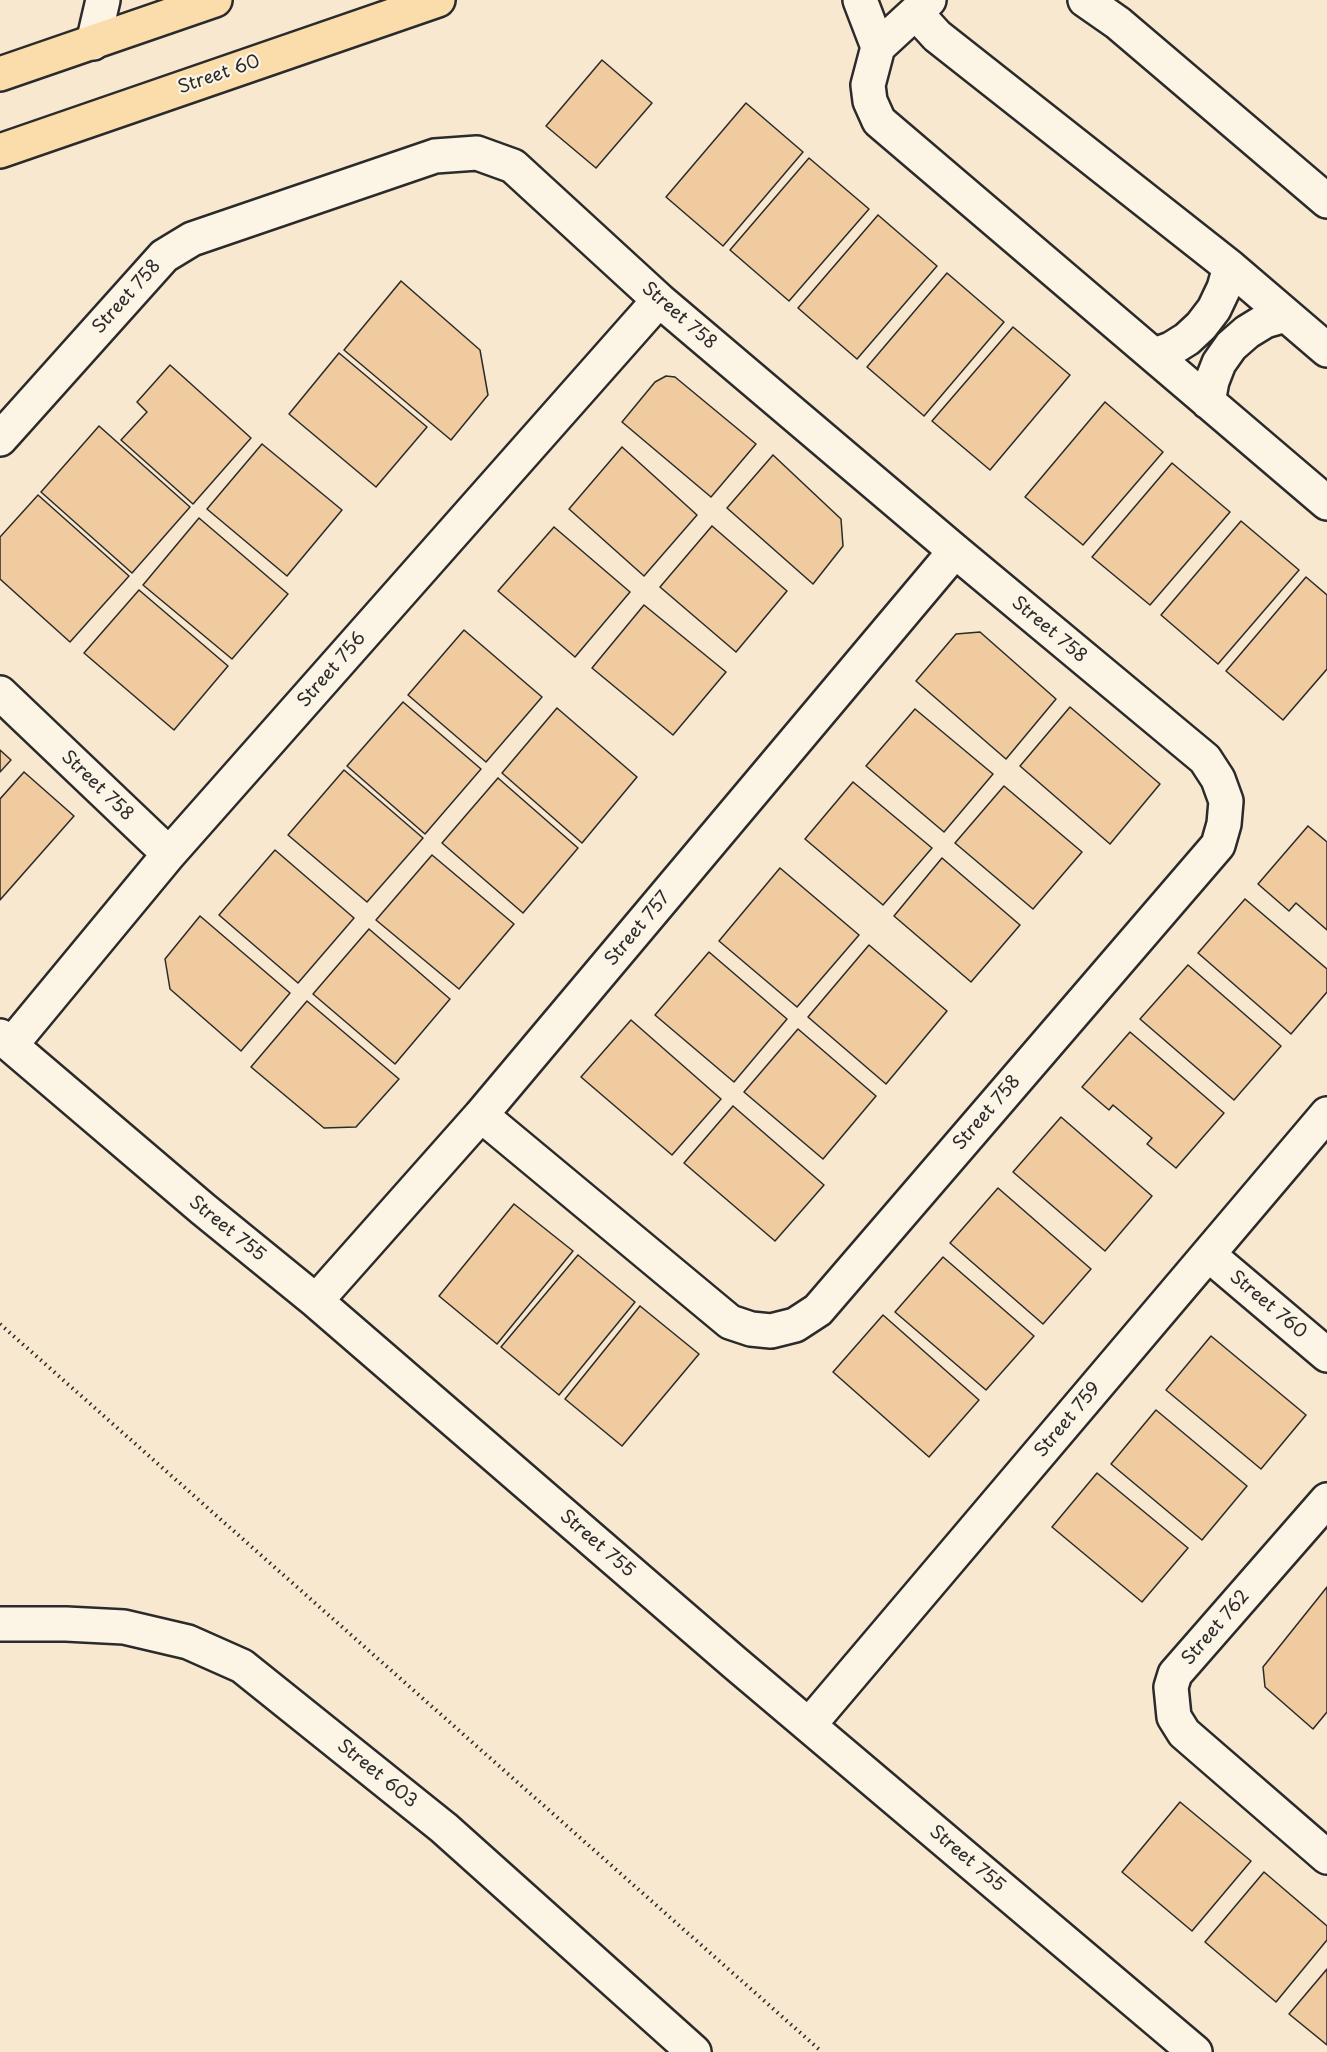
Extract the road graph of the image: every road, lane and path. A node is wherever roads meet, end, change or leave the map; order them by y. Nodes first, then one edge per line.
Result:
1 (103, 0) edge
2 (215, 0) edge
3 (438, 0) edge
4 (860, 0) edge
5 (1085, 0) edge
6 (923, 7) edge
7 (93, 43) junction
8 (878, 47) junction
9 (0, 74) edge
10 (0, 151) edge
11 (1327, 201) edge
12 (1230, 267) junction
13 (659, 300) junction
14 (1286, 315) junction
15 (1327, 350) edge
16 (1154, 355) junction
17 (1209, 402) junction
18 (0, 439) edge
19 (1327, 503) edge
20 (955, 551) junction
21 (0, 693) edge
22 (169, 854) junction
23 (5, 1040) edge
24 (1327, 1114) edge
25 (481, 1115) junction
26 (1209, 1255) junction
27 (316, 1301) junction
28 (0, 1324) edge
29 (1327, 1355) edge
30 (1327, 1500) edge
31 (0, 1624) edge
32 (809, 1725) junction
33 (1327, 1857) edge
34 (694, 2052) edge
35 (822, 2052) edge
36 (1195, 2052) edge

1 - 7 street
2 - 7 main road
3 - 10 main road, Street 60
4 - 8 street
5 - 11 street
6 - 8 street
6 - 12 street
7 - 9 main road
8 - 16 street
12 - 14 street
12 - 16 street
13 - 18 street, Street 758
13 - 20 street, Street 758
13 - 22 street, Street 756
14 - 15 street
14 - 17 street
16 - 17 street
17 - 19 street
20 - 25 street, Street 757
20 - 25 street, Street 758
21 - 22 street, Street 758
22 - 23 street, Street 756
23 - 27 street, Street 755
24 - 26 street, Street 759
25 - 27 street, Street 757
26 - 29 street, Street 760
26 - 32 street, Street 759
27 - 32 street, Street 755
28 - 35 path
30 - 33 street, Street 762
31 - 34 street, Street 603
32 - 36 street, Street 755

